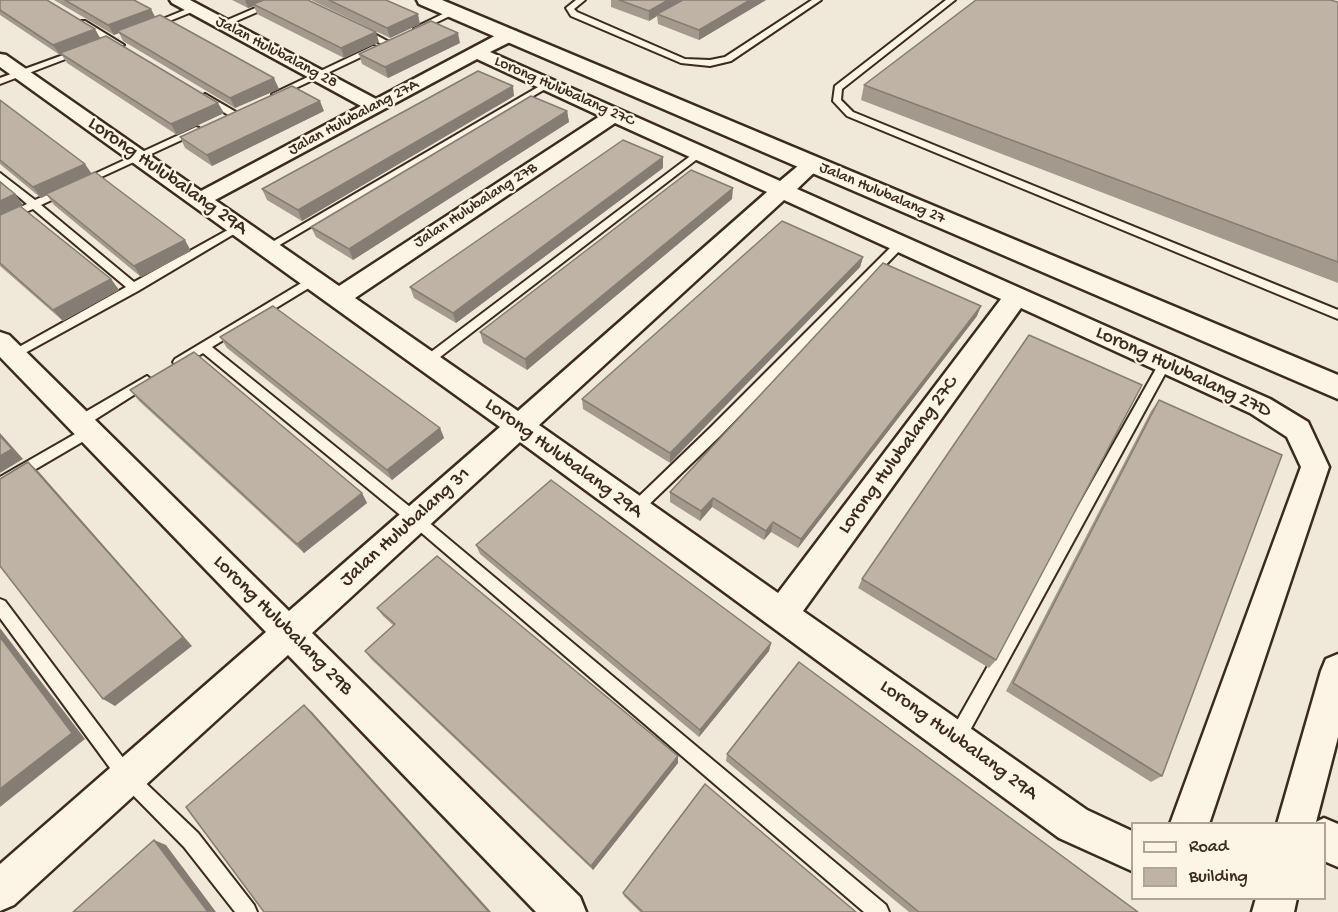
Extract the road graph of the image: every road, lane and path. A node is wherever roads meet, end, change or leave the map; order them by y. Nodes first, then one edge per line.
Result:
1 (178, 0) edge
2 (281, 0) edge
3 (426, 0) edge
4 (581, 0) edge
5 (817, 0) edge
6 (951, 0) edge
7 (195, 9) junction
8 (454, 12) junction
9 (73, 17) edge
10 (222, 24) junction
11 (142, 28) edge
12 (357, 28) edge
13 (406, 34) edge
14 (510, 35) junction
15 (122, 36) edge
16 (396, 38) edge
17 (111, 40) junction
18 (387, 43) junction
19 (101, 44) edge
20 (91, 48) edge
21 (131, 52) edge
22 (477, 53) junction
23 (0, 59) edge
24 (316, 75) junction
25 (10, 77) edge
26 (548, 85) junction
27 (192, 89) edge
28 (264, 99) edge
29 (375, 106) junction
30 (243, 109) edge
31 (232, 114) junction
32 (614, 115) junction
33 (222, 118) edge
34 (201, 128) edge
35 (700, 153) junction
36 (138, 157) junction
37 (812, 164) junction
38 (0, 176) edge
39 (782, 190) junction
40 (199, 200) junction
41 (34, 205) junction
42 (0, 220) edge
43 (239, 228) junction
44 (900, 244) junction
45 (267, 248) junction
46 (313, 280) junction
47 (134, 288) junction
48 (1016, 297) junction
49 (338, 298) junction
50 (1338, 315) edge
51 (204, 347) junction
52 (7, 348) edge
53 (427, 361) junction
54 (1165, 363) junction
55 (1338, 388) edge
56 (84, 426) junction
57 (519, 426) junction
58 (0, 484) edge
59 (634, 510) junction
60 (415, 519) junction
61 (0, 606) edge
62 (782, 614) junction
63 (289, 633) junction
64 (1338, 670) edge
65 (956, 739) junction
66 (127, 777) junction
67 (1190, 822) edge
68 (1306, 822) edge
69 (1131, 851) edge
70 (0, 891) edge
71 (247, 912) edge
72 (565, 912) edge
73 (879, 912) edge

1 - 7 street, Jalan Hulubalang 28
2 - 10 lane
3 - 8 street, Jalan Hulubalang 27
4 - 5 lane
6 - 50 lane
7 - 10 street, Jalan Hulubalang 28
7 - 11 lane
8 - 13 lane
8 - 14 street, Jalan Hulubalang 27
9 - 17 lane
10 - 24 street, Jalan Hulubalang 28
12 - 18 lane
14 - 22 street, Jalan Hulubalang 27A
14 - 37 street, Jalan Hulubalang 27
15 - 17 lane
16 - 18 lane
17 - 19 lane
17 - 21 lane
18 - 24 lane
20 - 25 lane
22 - 26 street, Lorong Hulubalang 27C
22 - 29 street, Jalan Hulubalang 27A
23 - 25 street, Lorong Hulubalang 29A
24 - 28 lane
24 - 29 street, Jalan Hulubalang 28
25 - 36 street, Lorong Hulubalang 29A
26 - 32 street, Lorong Hulubalang 27C
26 - 45 lane
27 - 31 lane
29 - 40 street, Jalan Hulubalang 27A
30 - 31 lane
31 - 33 lane
32 - 35 street, Lorong Hulubalang 27C
32 - 49 street, Jalan Hulubalang 27B
34 - 36 lane
35 - 39 street, Lorong Hulubalang 27C
35 - 53 lane
36 - 40 street, Lorong Hulubalang 29A
36 - 41 lane
37 - 39 street, Jalan Hulubalang 31
37 - 55 street, Jalan Hulubalang 27
38 - 41 lane
39 - 44 street, Lorong Hulubalang 27D
39 - 57 street, Jalan Hulubalang 31
40 - 43 street, Lorong Hulubalang 29A
41 - 42 lane
41 - 47 lane
43 - 45 street, Lorong Hulubalang 29A
43 - 47 lane
44 - 48 street, Lorong Hulubalang 27D
44 - 59 lane
45 - 46 street, Lorong Hulubalang 29A
46 - 49 street, Lorong Hulubalang 29A
46 - 51 lane
47 - 52 lane
48 - 54 street, Lorong Hulubalang 27D
48 - 62 street, Lorong Hulubalang 27C
49 - 53 street, Lorong Hulubalang 29A
51 - 56 lane
51 - 60 lane
52 - 56 street, Lorong Hulubalang 29B
53 - 57 street, Lorong Hulubalang 29A
54 - 65 lane
54 - 67 street, Lorong Hulubalang 27D
56 - 58 lane
56 - 63 street, Lorong Hulubalang 29B
57 - 59 street, Lorong Hulubalang 29A
57 - 60 street, Jalan Hulubalang 31
59 - 62 street, Lorong Hulubalang 29A
60 - 63 street, Jalan Hulubalang 31
60 - 73 lane
61 - 66 lane
62 - 65 street, Lorong Hulubalang 29A
63 - 66 street, Jalan Hulubalang 31
63 - 72 street, Lorong Hulubalang 29B
64 - 68 street
65 - 69 street, Lorong Hulubalang 29A
66 - 70 street, Jalan Hulubalang 31
66 - 71 lane

